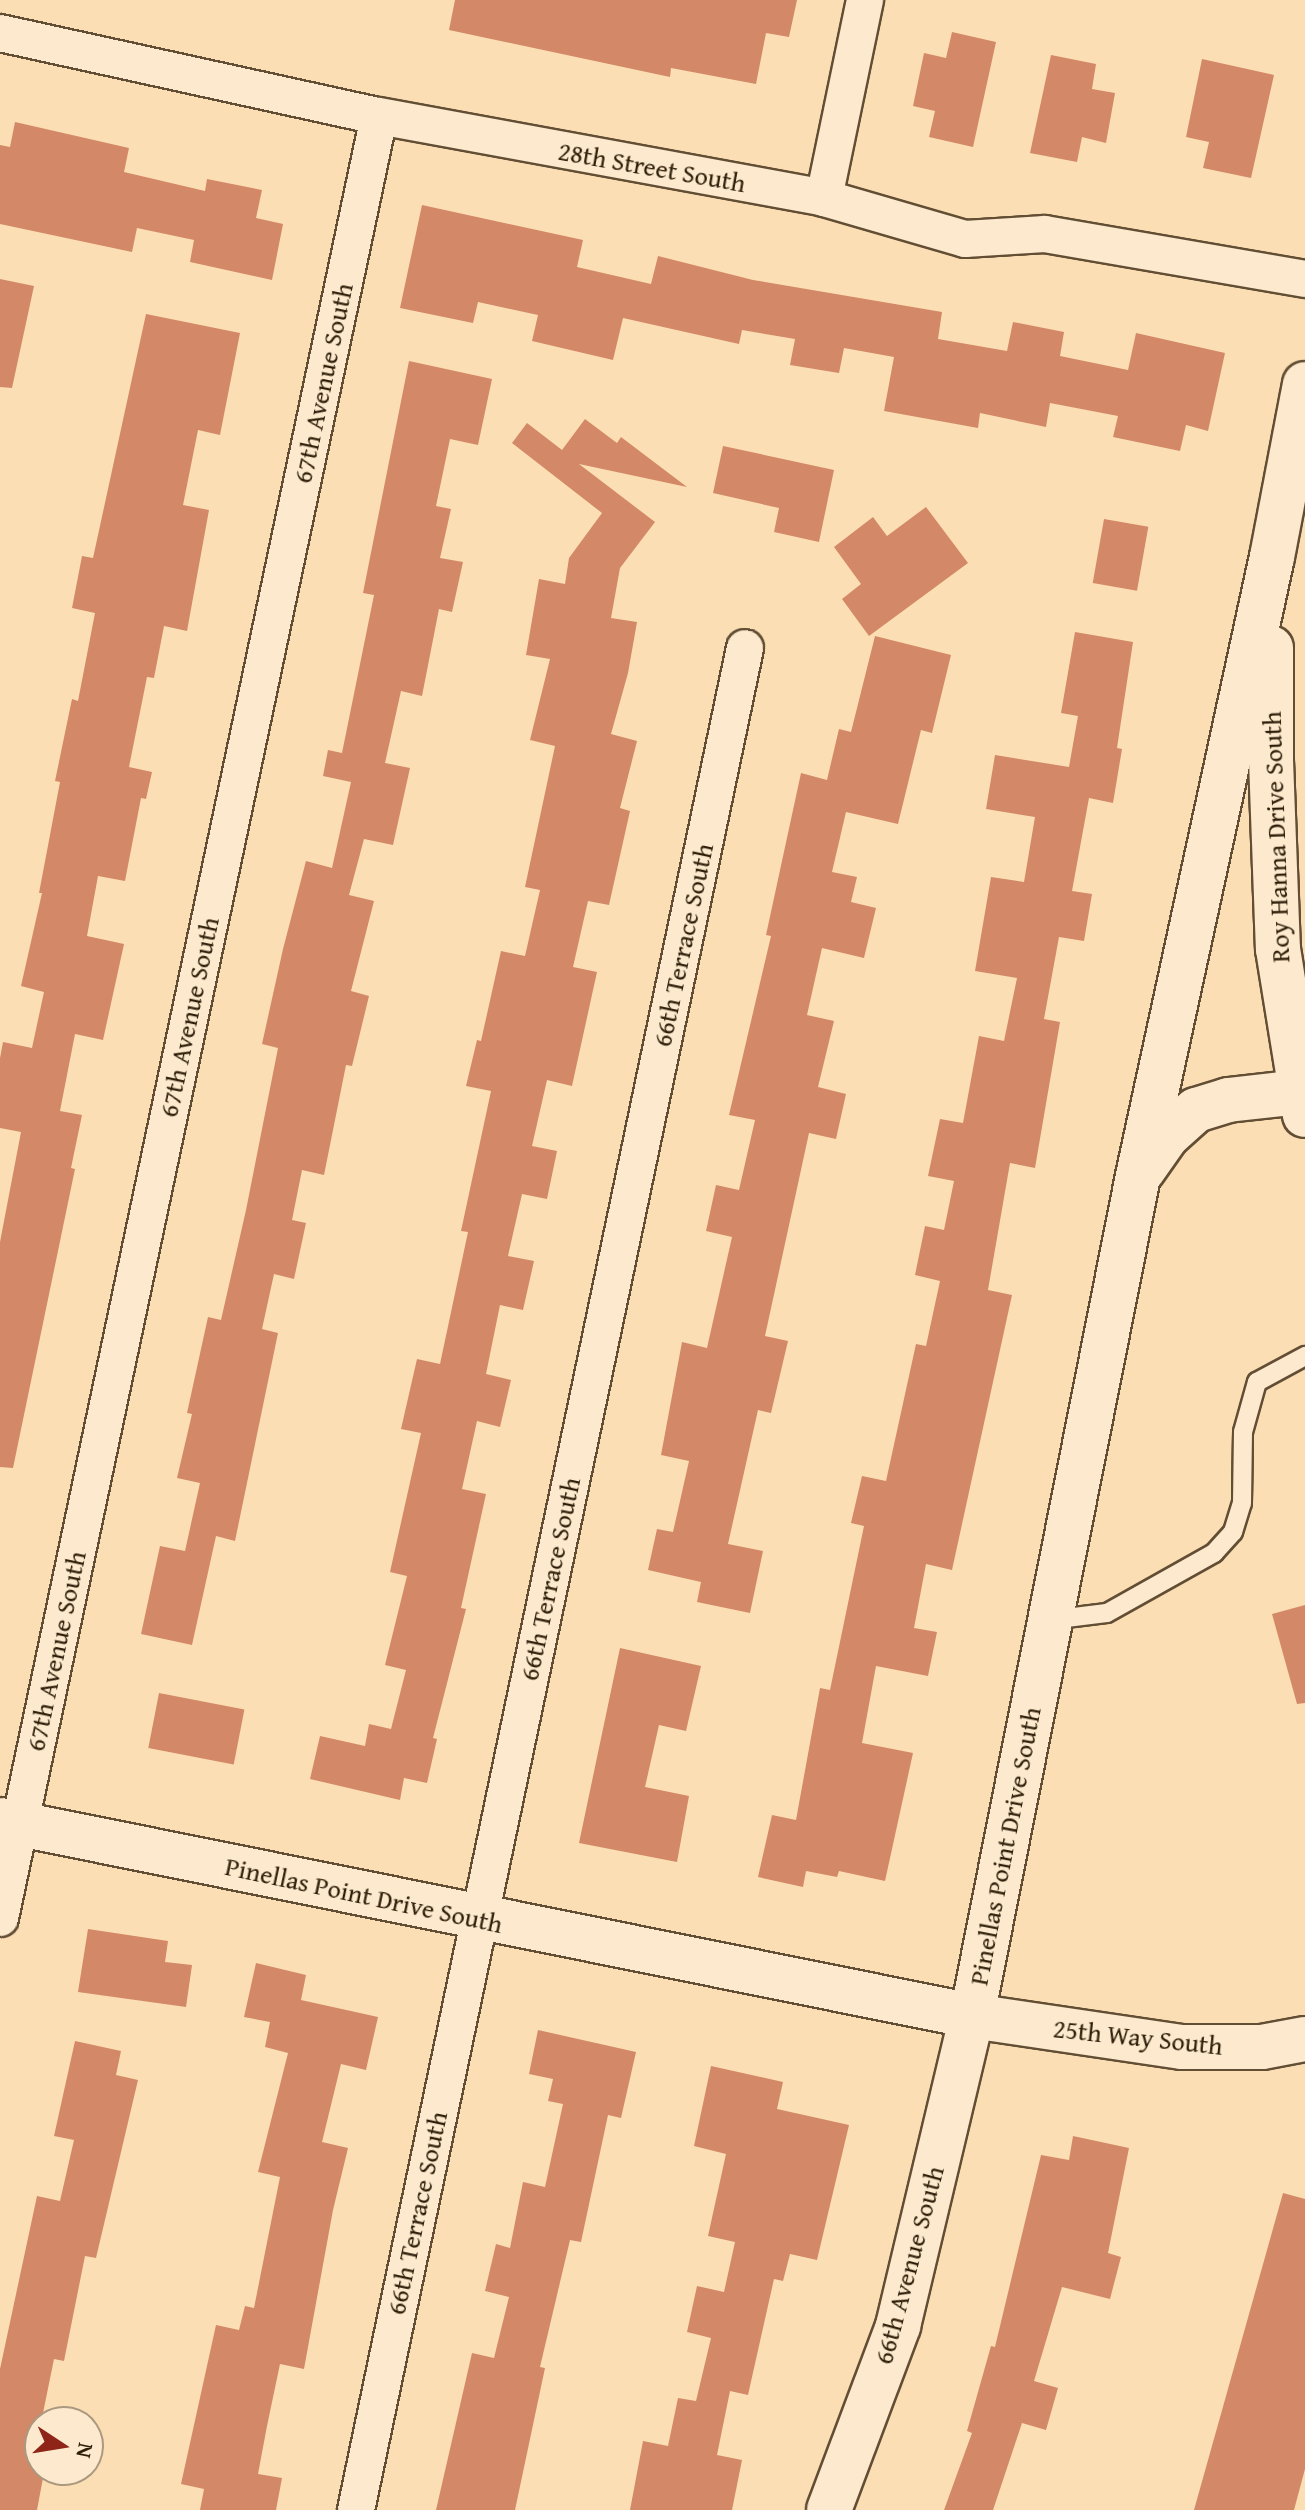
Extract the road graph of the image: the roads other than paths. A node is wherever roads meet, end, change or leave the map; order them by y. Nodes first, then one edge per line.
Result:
1 (865, 0) edge
2 (0, 33) edge
3 (379, 116) junction
4 (824, 198) junction
5 (1305, 279) edge
6 (1305, 384) edge
7 (1272, 557) junction
8 (745, 648) dead end
9 (1302, 1103) edge
10 (1138, 1176) junction
11 (1305, 1356) edge
12 (1050, 1620) junction
13 (10, 1822) edge
14 (0, 1918) edge
15 (479, 1918) junction
16 (972, 2016) junction
17 (1305, 2039) edge
18 (356, 2510) edge
19 (829, 2510) edge

1 - 4 street
2 - 3 street, 28th Street South
3 - 4 street, 28th Street South
3 - 13 street, 67th Avenue South
4 - 5 street, 28th Street South
6 - 7 street
7 - 9 street, Roy Hanna Drive South
7 - 10 street
8 - 15 street, 66th Terrace South
9 - 10 street, Pinellas Point Drive South
10 - 12 street, Pinellas Point Drive South
11 - 12 lane
12 - 16 street, Pinellas Point Drive South
13 - 14 street, 67th Avenue South
13 - 15 street, Pinellas Point Drive South
15 - 16 street, Pinellas Point Drive South
15 - 18 street, 66th Terrace South
16 - 17 street, 25th Way South
16 - 19 street, 66th Avenue South

